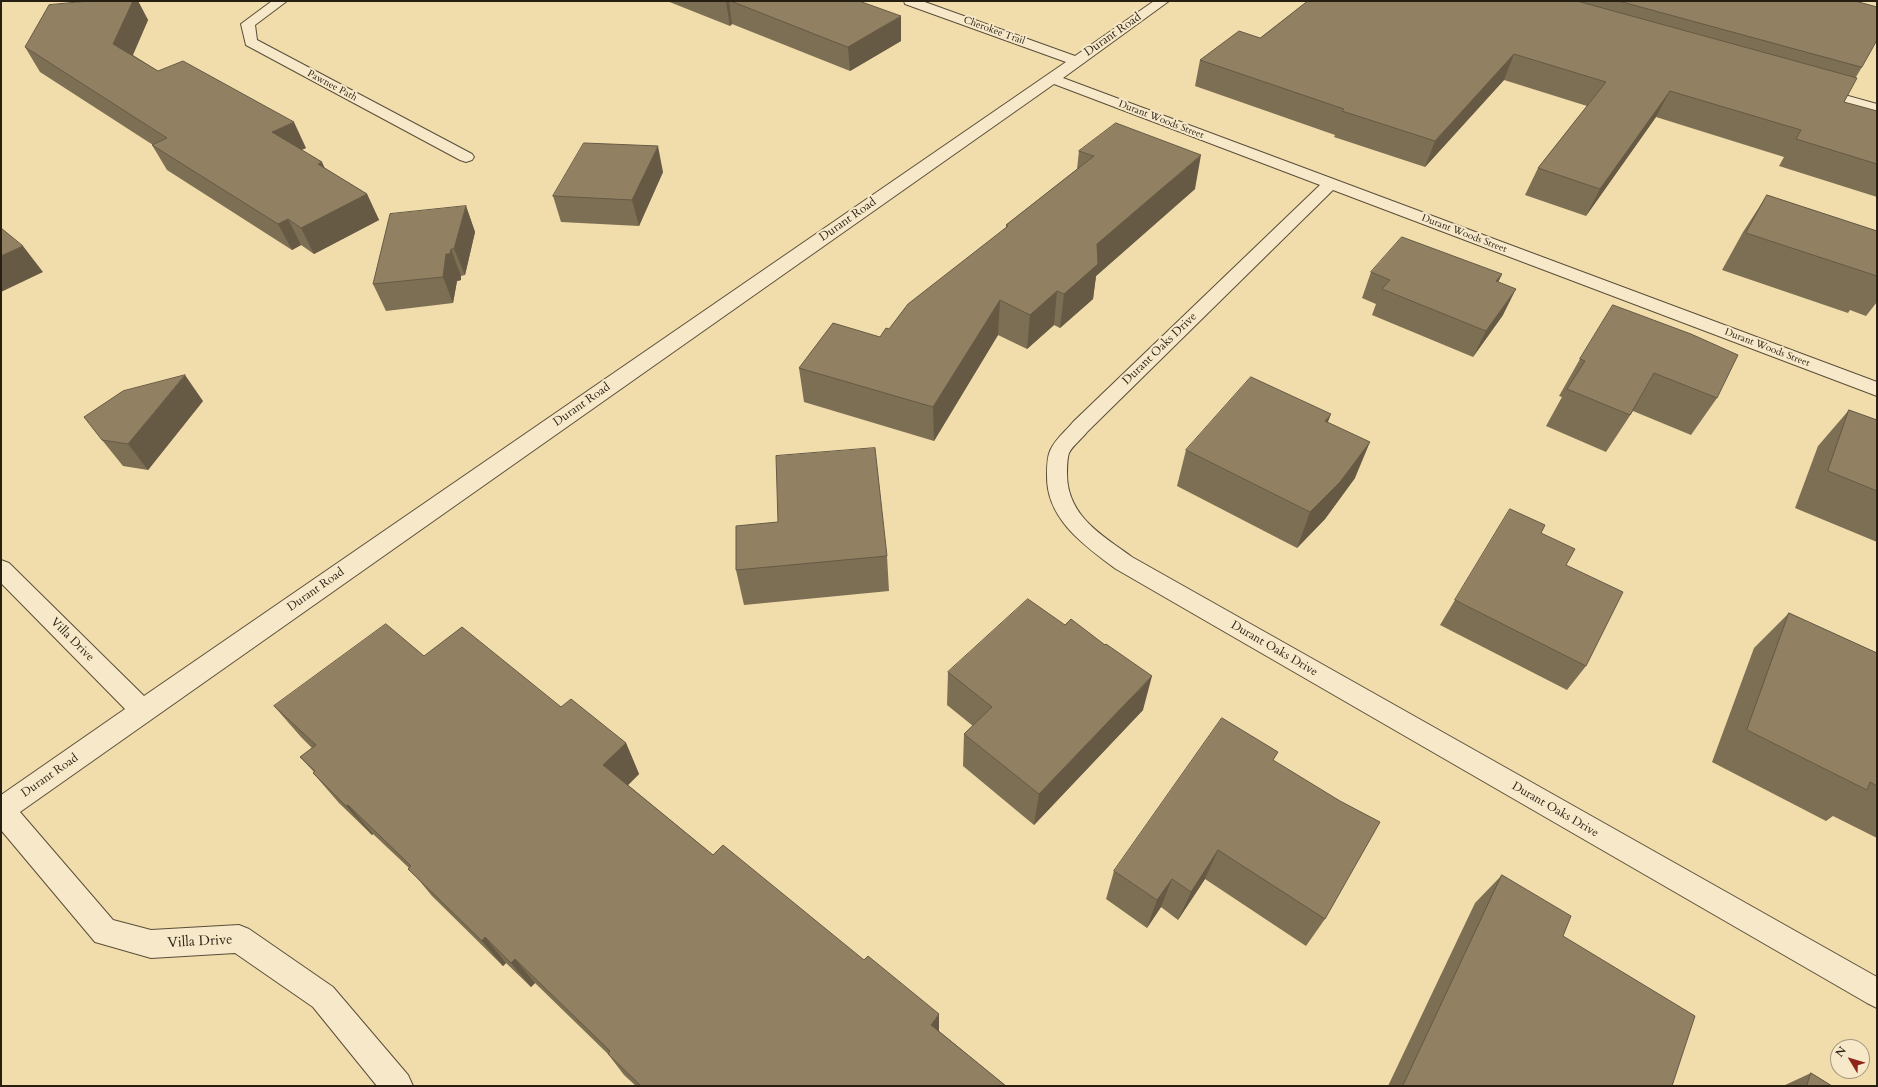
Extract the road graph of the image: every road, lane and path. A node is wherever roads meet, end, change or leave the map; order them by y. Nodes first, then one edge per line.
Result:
1 (281, 1) edge
2 (910, 1) edge
3 (1163, 1) edge
4 (1077, 61) junction
5 (1051, 78) junction
6 (1802, 87) edge
7 (1877, 109) edge
8 (466, 157) dead end
9 (1330, 184) junction
10 (1877, 389) edge
11 (1, 569) edge
12 (143, 711) junction
13 (1, 810) edge
14 (1877, 993) edge
15 (397, 1086) edge

1 - 8 street, Pawnee Path
2 - 4 street, Cherokee Trail
3 - 4 street, Durant Road
4 - 5 street, Durant Road
5 - 9 street, Durant Woods Street
5 - 12 street, Durant Road
6 - 7 street
9 - 10 street, Durant Woods Street
9 - 14 street, Durant Oaks Drive
11 - 12 street, Villa Drive
12 - 13 street, Durant Road
13 - 15 street, Villa Drive

